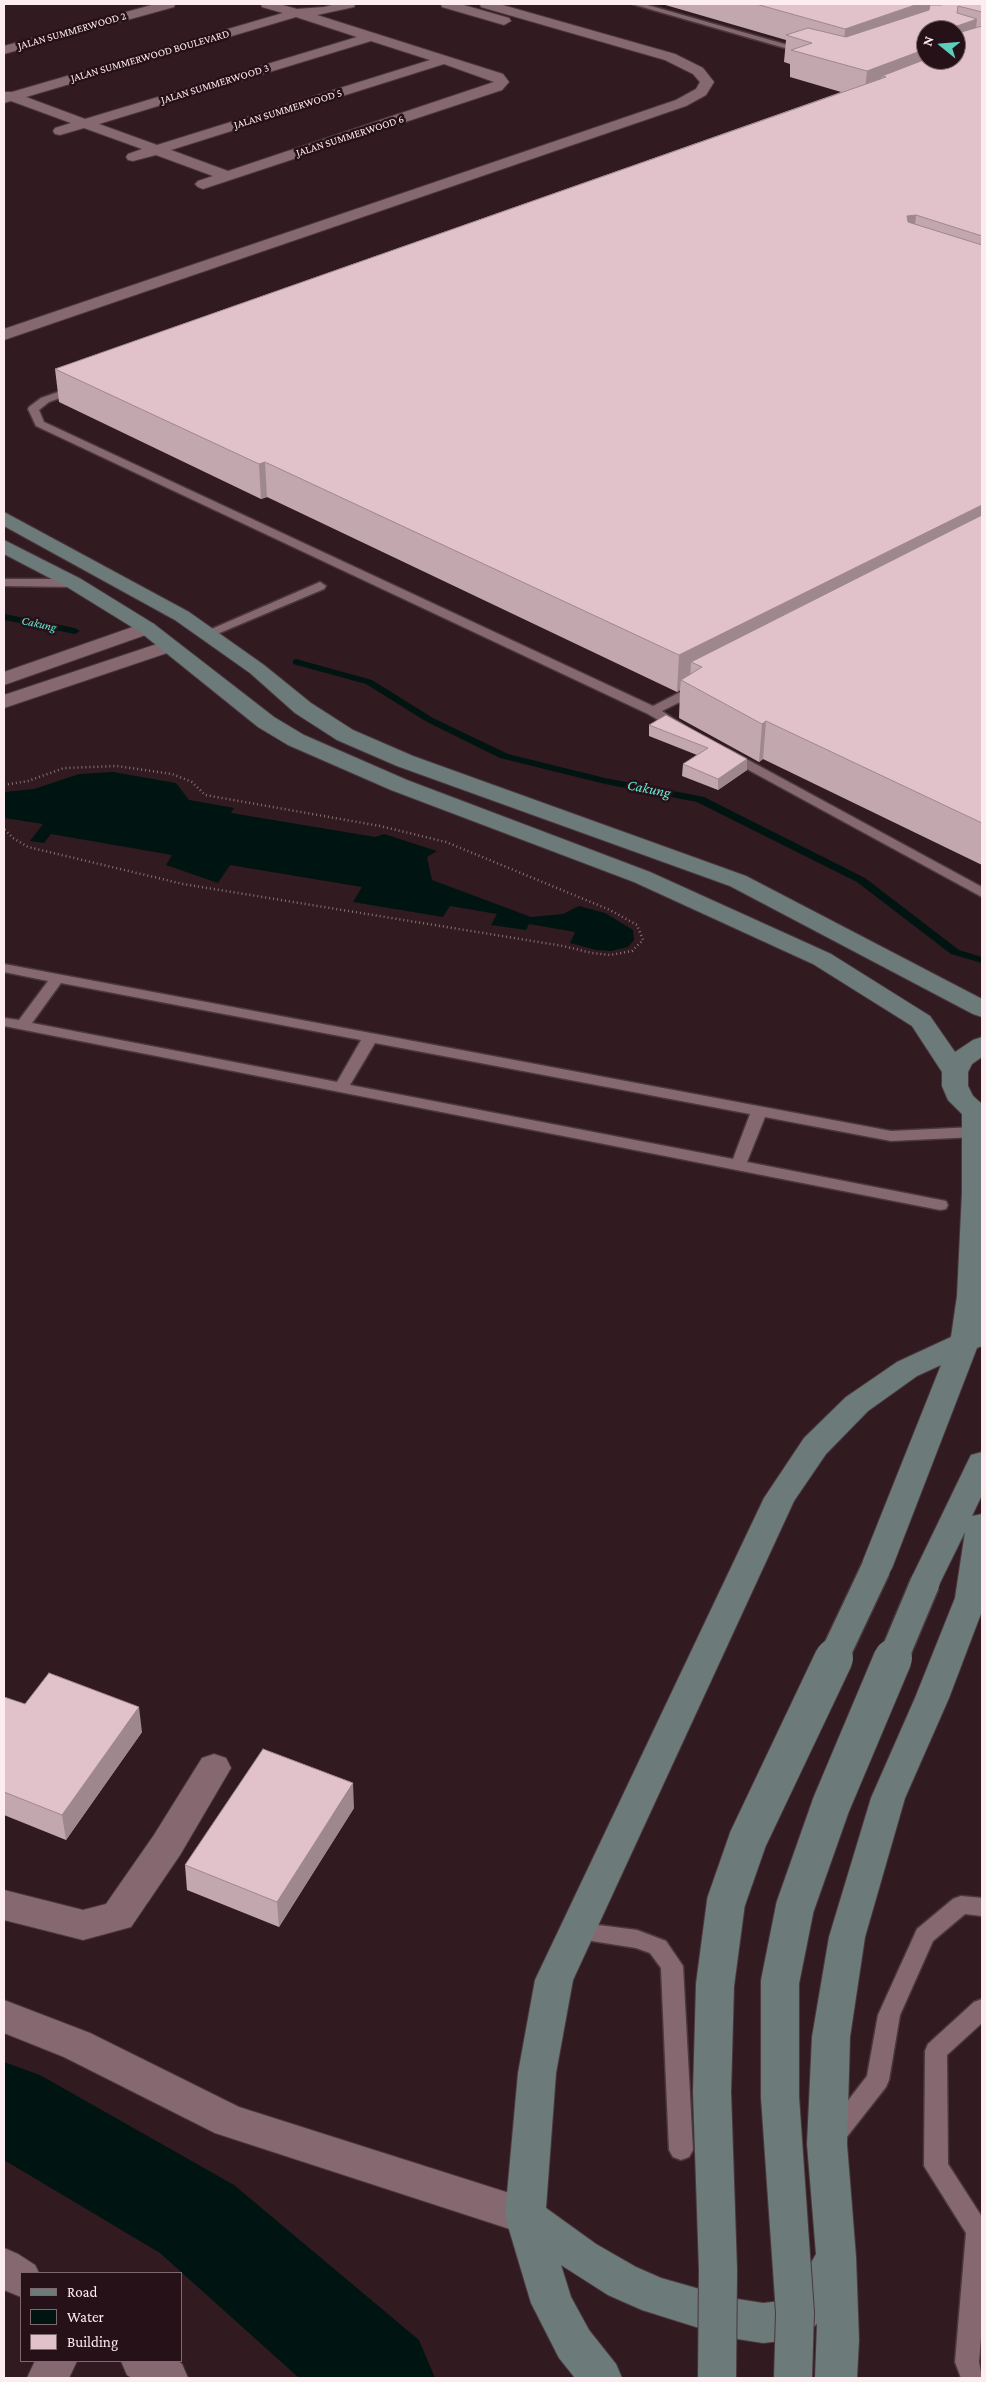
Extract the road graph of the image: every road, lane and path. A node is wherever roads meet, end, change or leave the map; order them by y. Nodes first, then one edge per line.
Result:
1 (169, 4) edge
2 (267, 4) edge
3 (308, 4) edge
4 (349, 4) edge
5 (447, 4) edge
6 (486, 4) edge
7 (636, 4) edge
8 (297, 13) junction
9 (371, 37) junction
10 (4, 50) edge
11 (816, 54) edge
12 (444, 60) junction
13 (656, 69) dead end
14 (674, 91) dead end
15 (6, 97) edge
16 (85, 123) junction
17 (60, 131) dead end
18 (157, 150) junction
19 (133, 157) dead end
20 (228, 176) junction
21 (203, 184) dead end
22 (271, 230) junction
23 (292, 236) junction
24 (96, 288) dead end
25 (4, 335) edge
26 (92, 383) edge
27 (4, 518) edge
28 (4, 546) edge
29 (4, 582) edge
30 (74, 584) junction
31 (320, 586) dead end
32 (182, 616) junction
33 (147, 628) junction
34 (206, 634) junction
35 (169, 646) junction
36 (4, 679) edge
37 (713, 680) edge
38 (4, 702) edge
39 (653, 711) junction
40 (695, 735) edge
41 (721, 749) edge
42 (4, 785) edge
43 (4, 829) edge
44 (982, 893) edge
45 (4, 968) edge
46 (57, 978) junction
47 (982, 1009) edge
48 (4, 1022) edge
49 (22, 1026) junction
50 (370, 1038) junction
51 (982, 1045) edge
52 (956, 1072) junction
53 (341, 1088) junction
54 (759, 1111) junction
55 (977, 1121) edge
56 (738, 1166) junction
57 (940, 1205) dead end
58 (974, 1338) edge
59 (980, 1468) edge
60 (982, 1521) edge
61 (982, 1526) edge
62 (977, 1600) edge
63 (214, 1768) dead end
64 (4, 1905) edge
65 (982, 1907) edge
66 (575, 1931) junction
67 (982, 2009) edge
68 (4, 2016) edge
69 (827, 2144) junction
70 (681, 2150) dead end
71 (525, 2216) junction
72 (981, 2233) edge
73 (836, 2257) junction
74 (4, 2267) edge
75 (20, 2277) edge
76 (56, 2362) edge
77 (143, 2362) edge
78 (48, 2378) edge
79 (167, 2378) edge
80 (601, 2378) edge
81 (717, 2378) edge
82 (793, 2378) edge
83 (836, 2378) edge
84 (973, 2378) edge

1 - 10 street, JALAN SUMMERWOOD 2
2 - 8 street
3 - 8 street
4 - 8 street
5 - 13 street
6 - 23 street
7 - 11 lane
8 - 9 street
8 - 15 street, JALAN SUMMERWOOD BOULEVARD
9 - 12 street
9 - 16 street, JALAN SUMMERWOOD 3
12 - 18 street, JALAN SUMMERWOOD 5
12 - 20 street, JALAN SUMMERWOOD 6
14 - 22 street
15 - 16 street
16 - 17 street, JALAN SUMMERWOOD 3
16 - 18 street
18 - 19 street, JALAN SUMMERWOOD 5
18 - 20 street
20 - 21 street, JALAN SUMMERWOOD 6
22 - 23 street
22 - 24 street
23 - 25 street
26 - 39 lane
27 - 32 main road
28 - 30 main road
29 - 30 lane
30 - 33 main road
31 - 34 lane
32 - 33 main road
32 - 34 main road
33 - 35 main road
33 - 36 street
34 - 35 main road
34 - 47 main road
35 - 38 street
35 - 52 main road
37 - 39 lane
39 - 40 lane
41 - 44 lane
42 - 43 path
45 - 46 lane
46 - 49 lane
46 - 50 lane
48 - 49 lane
49 - 53 lane
50 - 53 lane
50 - 54 lane
51 - 52 main road
52 - 55 main road
53 - 56 lane
54 - 55 lane
54 - 56 lane
55 - 58 main road
56 - 57 lane
58 - 66 main road
58 - 81 main road, bridge
59 - 60 main road
59 - 82 main road, bridge
61 - 62 main road
62 - 69 main road
63 - 64 street
65 - 69 lane
66 - 70 lane
66 - 71 main road
67 - 72 lane
68 - 71 street
69 - 73 main road
71 - 73 main road
71 - 80 main road
72 - 84 lane
73 - 83 main road
74 - 75 street
76 - 78 street
77 - 79 street

